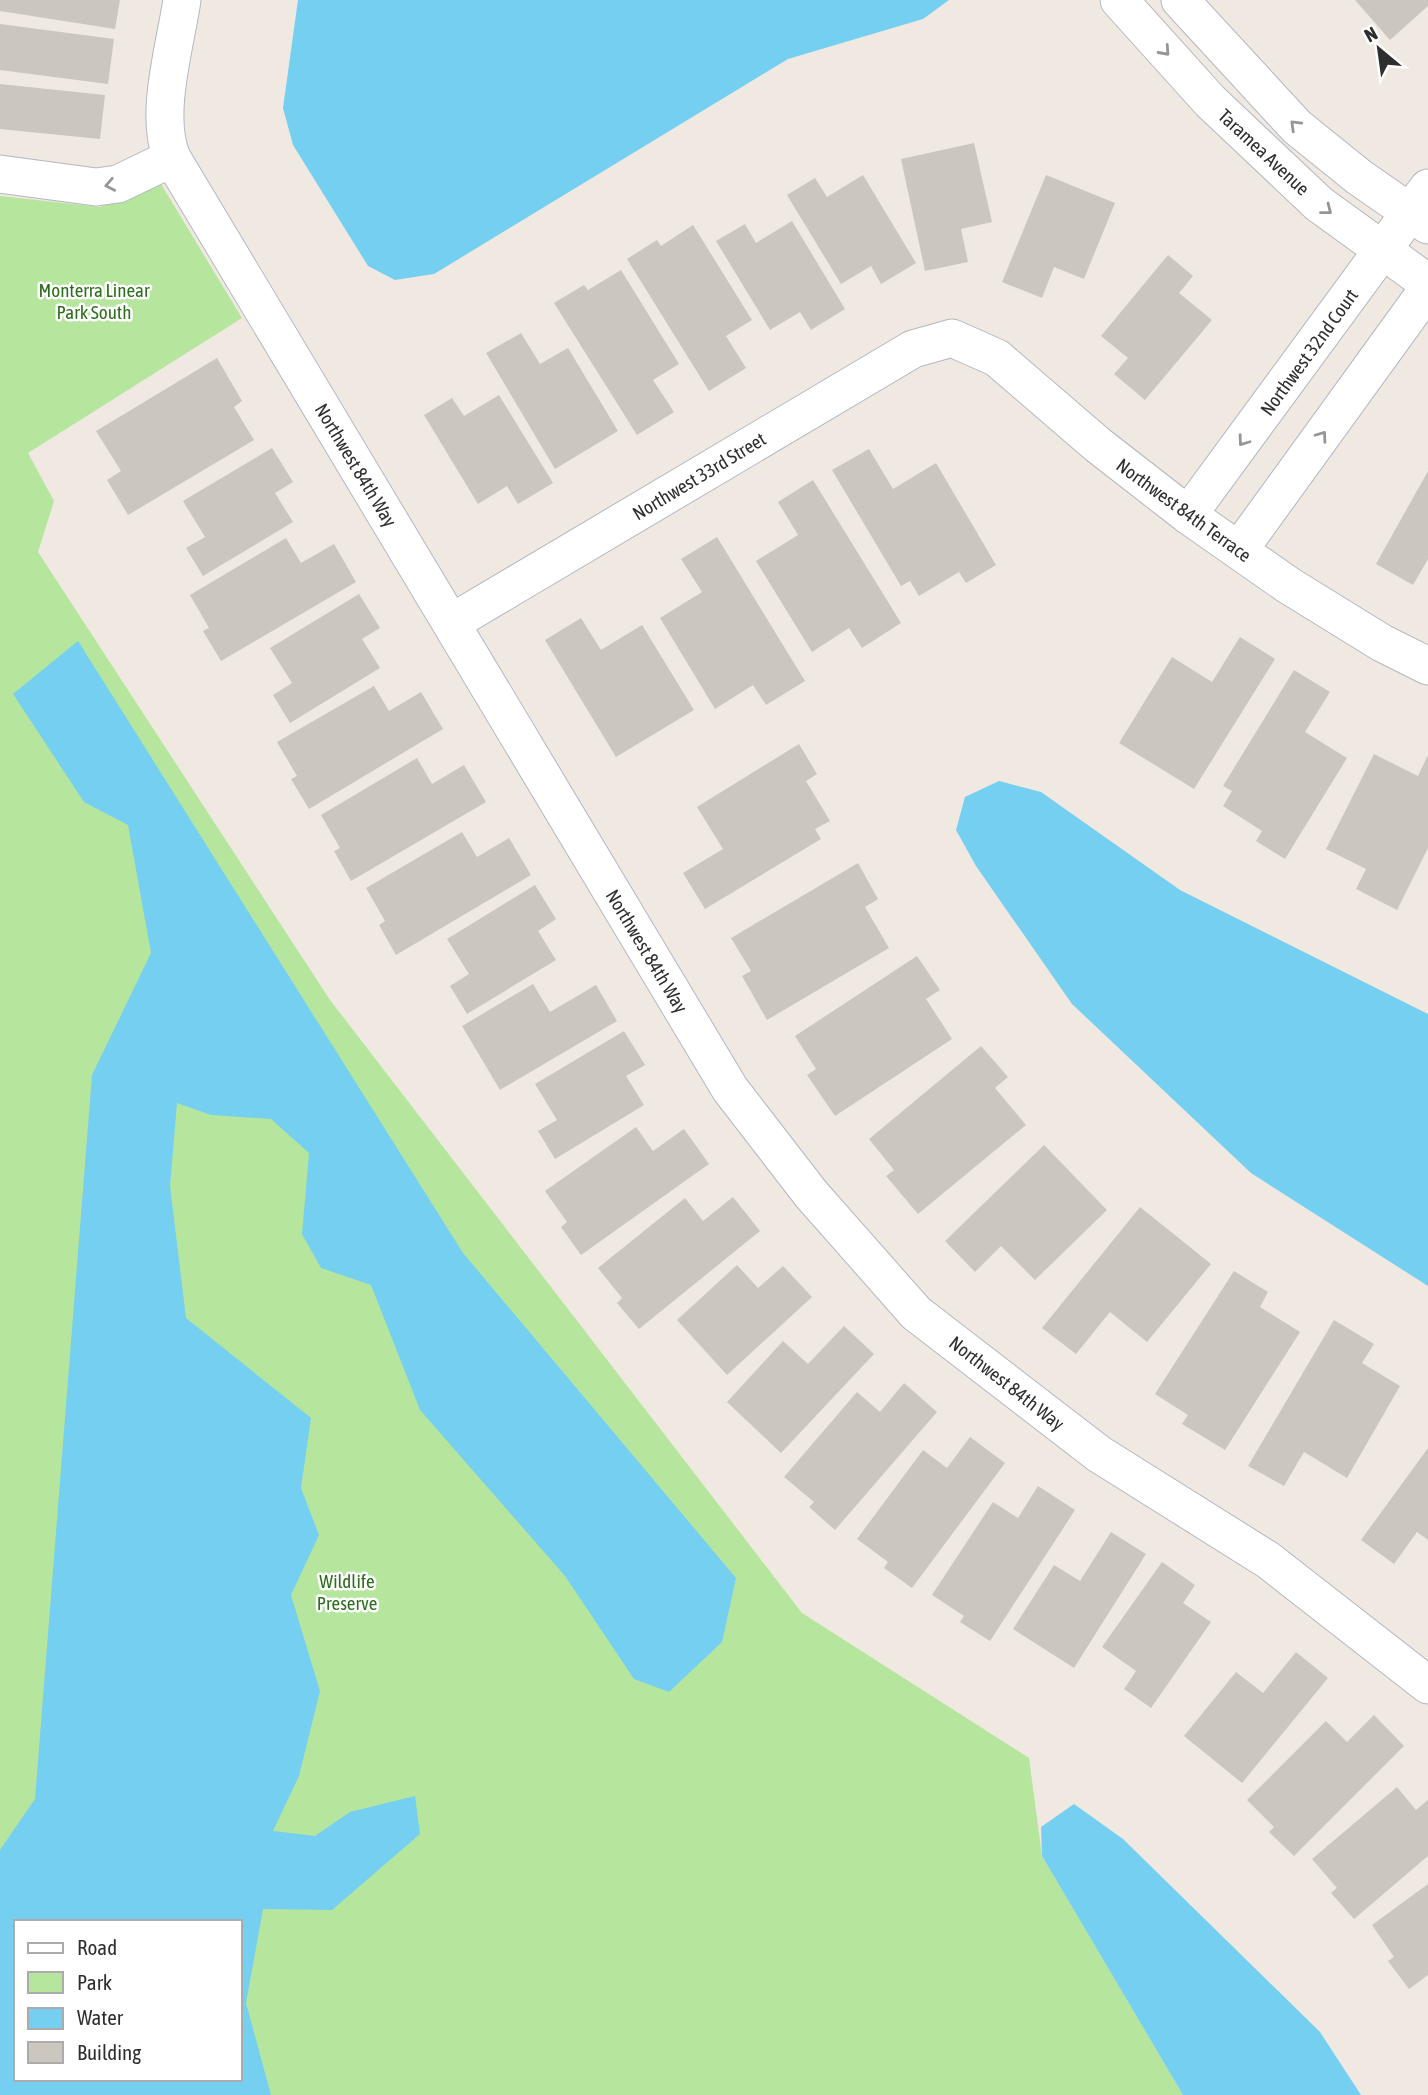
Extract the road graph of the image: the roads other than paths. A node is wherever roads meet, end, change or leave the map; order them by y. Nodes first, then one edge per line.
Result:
1 (182, 0) edge
2 (1119, 0) edge
3 (1180, 0) edge
4 (172, 158) junction
5 (0, 174) edge
6 (1422, 208) edge
7 (1383, 252) junction
8 (1428, 283) edge
9 (1428, 289) edge
10 (952, 338) joint
11 (1188, 515) junction
12 (1239, 550) junction
13 (451, 623) junction
14 (1428, 666) edge
15 (1428, 1685) edge

1 - 4 street, Northwest 84th Way
2 -> 7 street, Taramea Avenue
6 -> 3 street
4 -> 5 street
4 - 13 street, Northwest 84th Way
6 - 7 street, Northwest 32nd Court
7 - 8 street, Taramea Avenue
7 -> 11 street, Northwest 32nd Court
12 -> 9 street
10 - 11 street, Northwest 84th Terrace
10 - 13 street, Northwest 33rd Street
11 - 12 street, Northwest 84th Terrace
12 - 14 street, Northwest 84th Terrace
13 - 15 street, Northwest 84th Way

